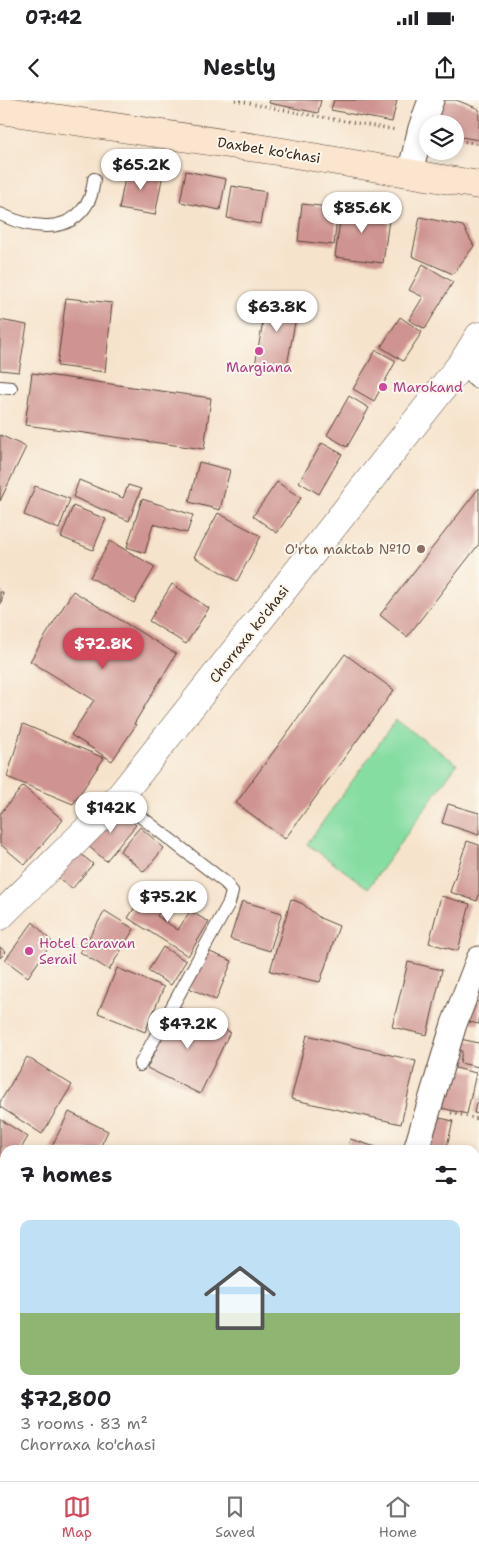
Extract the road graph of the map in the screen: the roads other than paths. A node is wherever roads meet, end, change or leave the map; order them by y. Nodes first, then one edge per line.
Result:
1 (430, 100) edge
2 (0, 110) edge
3 (410, 173) junction
4 (94, 179) dead end
5 (479, 185) edge
6 (0, 214) edge
7 (479, 336) edge
8 (471, 369) edge
9 (118, 799) junction
10 (0, 916) edge
11 (479, 958) edge
12 (140, 1065) dead end
13 (418, 1145) edge

1 - 3 street
2 - 3 main road, Daxbet ko'chasi
3 - 5 main road, Daxbet ko'chasi
4 - 6 lane
7 - 8 street, Chorraxa ko'chasi
8 - 9 street, Chorraxa ko'chasi
9 - 10 street, Chorraxa ko'chasi
9 - 12 lane
11 - 13 street

